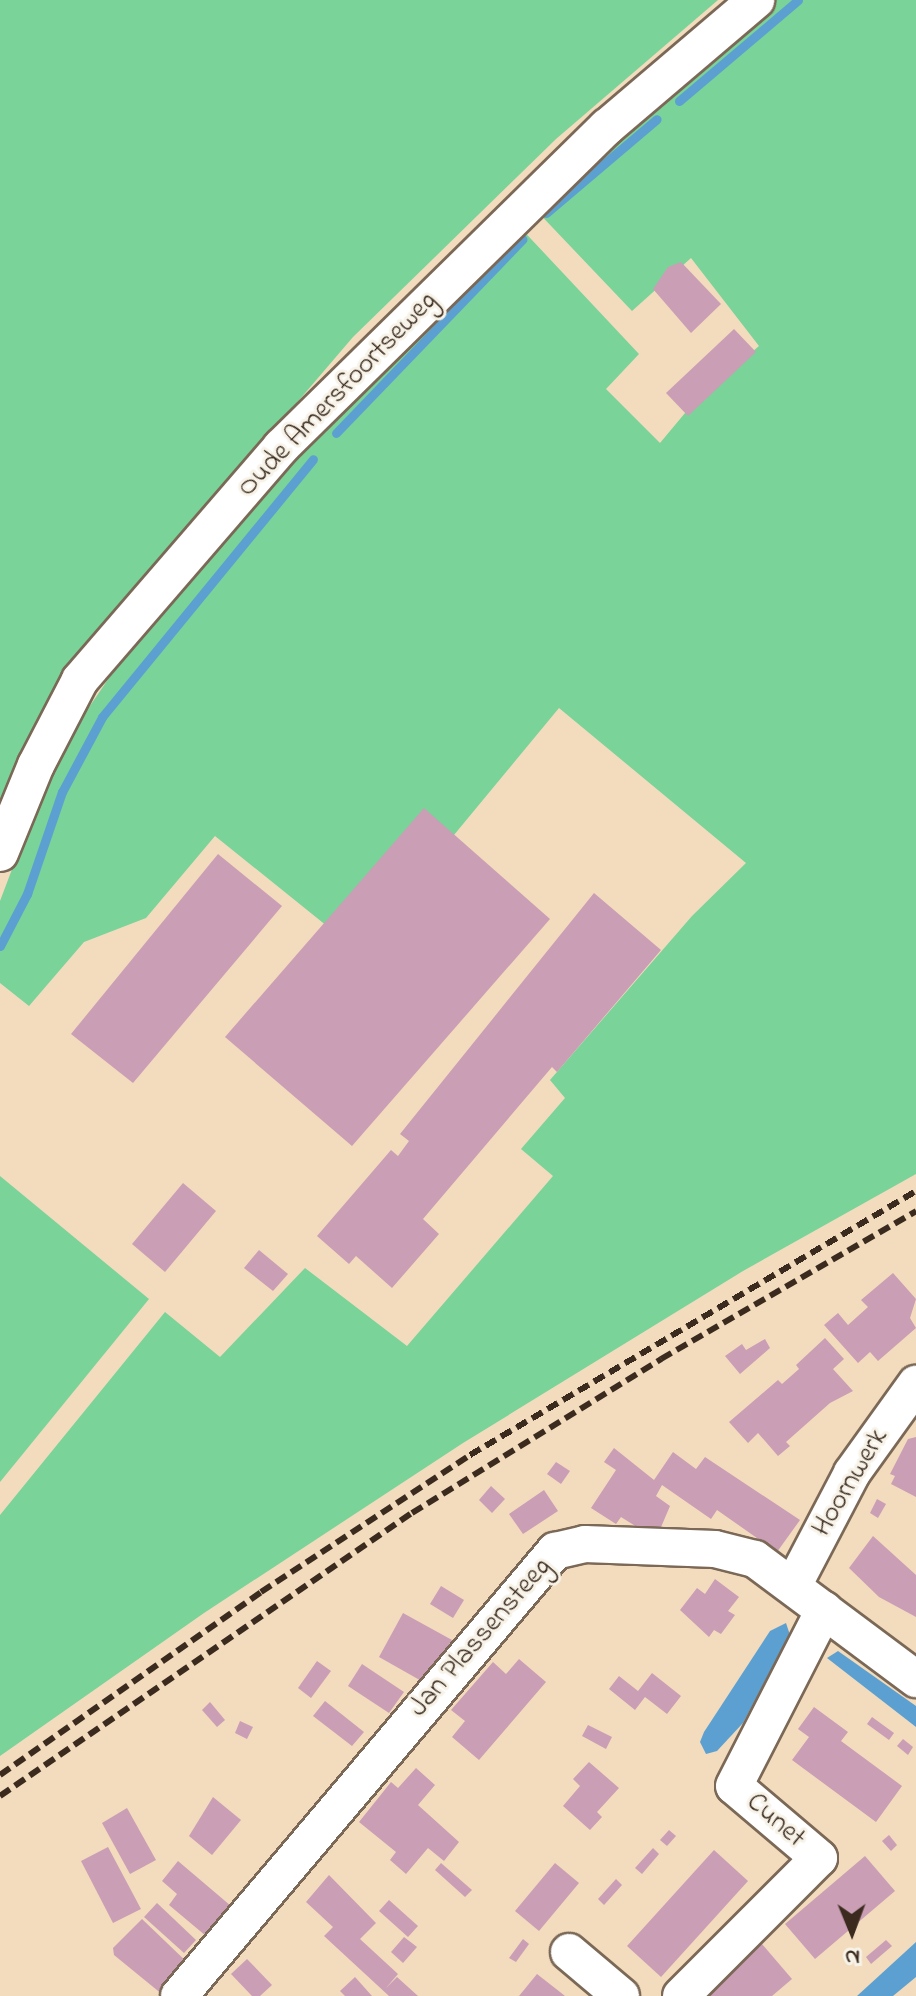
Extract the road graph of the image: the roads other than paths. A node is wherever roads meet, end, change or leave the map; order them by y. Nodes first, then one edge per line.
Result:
1 (756, 0) edge
2 (0, 853) edge
3 (916, 1384) edge
4 (793, 1586) junction
5 (824, 1610) junction
6 (916, 1679) edge
7 (569, 1952) dead end
8 (179, 1996) edge
9 (621, 1996) edge
10 (681, 1996) edge

1 - 2 street, Oude Amersfoortseweg
3 - 4 street, Hoornwerk
4 - 5 street, Jan Plassensteeg
4 - 8 street, Jan Plassensteeg
5 - 6 street, Jan Plassensteeg
5 - 10 street, Cunet
7 - 9 street

